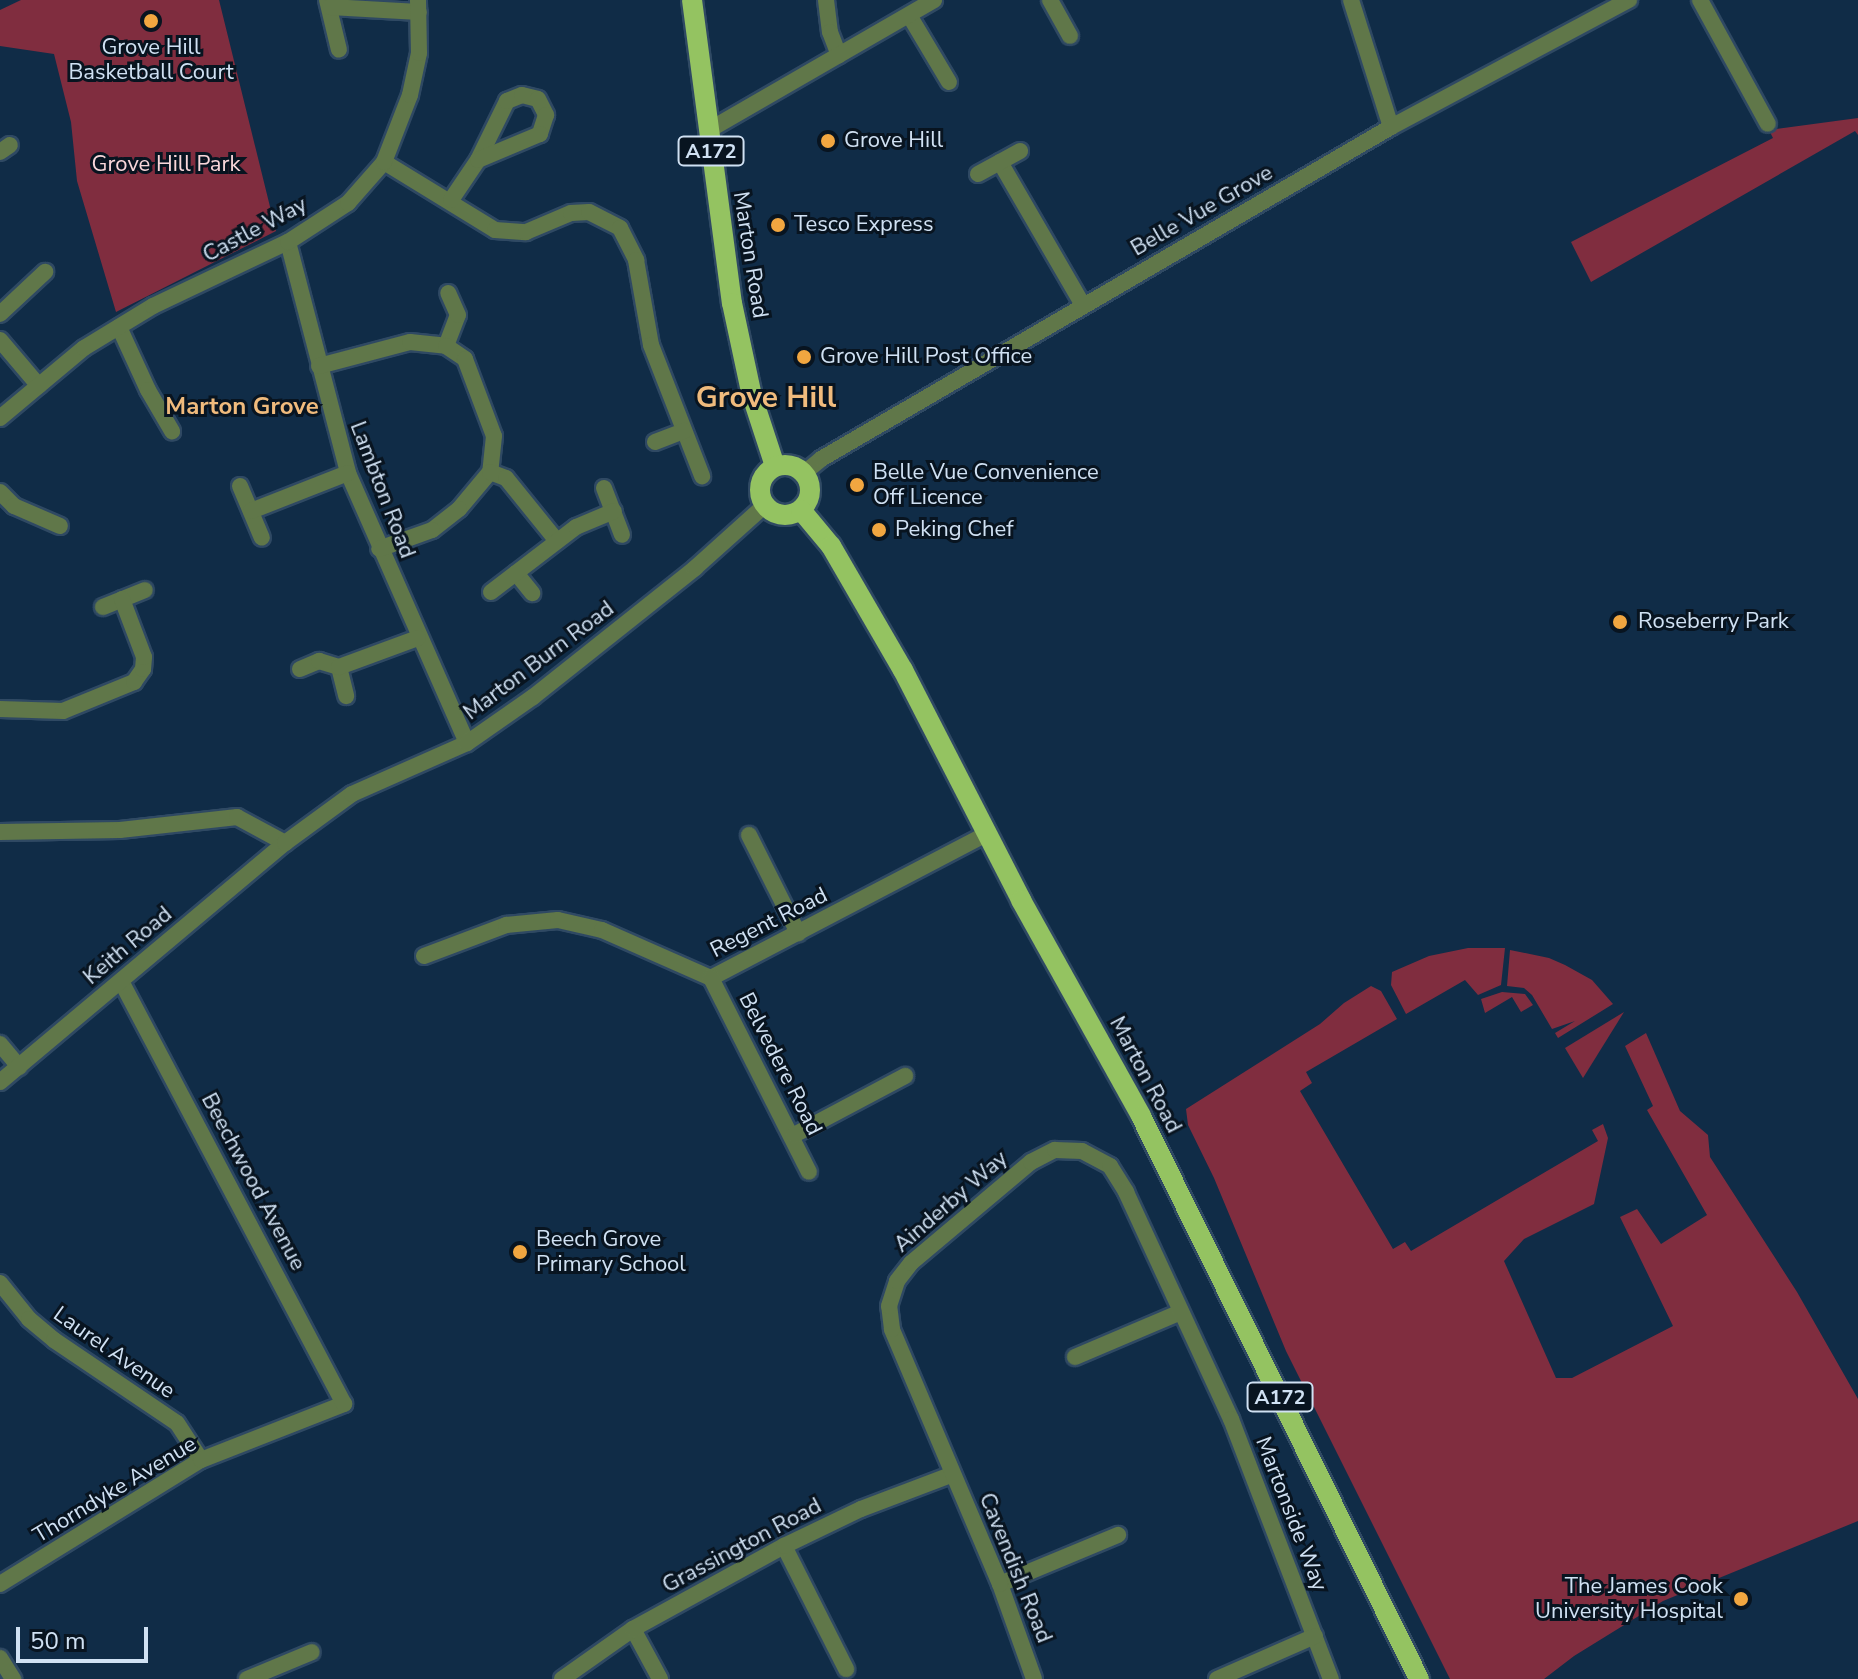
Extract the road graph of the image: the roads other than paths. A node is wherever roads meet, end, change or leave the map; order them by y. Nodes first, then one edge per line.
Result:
1 (692, 0) edge
2 (826, 0) edge
3 (934, 0) edge
4 (1050, 0) edge
5 (1351, 0) edge
6 (1629, 0) edge
7 (1700, 0) edge
8 (328, 4) edge
9 (418, 6) edge
10 (913, 8) edge
11 (1070, 36) dead end
12 (339, 50) dead end
13 (839, 55) junction
14 (949, 82) dead end
15 (1768, 124) dead end
16 (1391, 127) junction
17 (709, 130) junction
18 (1020, 151) dead end
19 (478, 160) junction
20 (384, 162) junction
21 (1000, 162) junction
22 (978, 174) dead end
23 (451, 200) junction
24 (288, 242) junction
25 (45, 272) dead end
26 (448, 293) dead end
27 (1083, 305) junction
28 (0, 314) edge
29 (119, 327) junction
30 (0, 340) edge
31 (446, 346) junction
32 (319, 366) junction
33 (39, 386) junction
34 (0, 418) edge
35 (172, 431) dead end
36 (684, 431) junction
37 (655, 442) dead end
38 (775, 466) junction
39 (490, 472) junction
40 (348, 473) junction
41 (804, 473) junction
42 (702, 476) dead end
43 (240, 486) dead end
44 (604, 488) dead end
45 (0, 492) edge
46 (764, 506) junction
47 (801, 510) junction
48 (251, 511) junction
49 (614, 511) junction
50 (60, 526) dead end
51 (622, 535) dead end
52 (262, 538) dead end
53 (557, 541) junction
54 (379, 549) junction
55 (516, 573) junction
56 (145, 590) dead end
57 (491, 592) dead end
58 (532, 593) dead end
59 (122, 599) junction
60 (103, 607) dead end
61 (418, 638) junction
62 (339, 667) junction
63 (300, 669) dead end
64 (346, 696) dead end
65 (0, 709) edge
66 (467, 743) junction
67 (0, 832) edge
68 (988, 833) junction
69 (749, 835) dead end
70 (285, 843) junction
71 (798, 933) junction
72 (424, 956) dead end
73 (711, 978) junction
74 (121, 981) junction
75 (0, 1044) edge
76 (19, 1067) junction
77 (905, 1076) dead end
78 (0, 1082) edge
79 (794, 1135) junction
80 (809, 1172) dead end
81 (1126, 1192) joint
82 (0, 1283) edge
83 (1181, 1312) junction
84 (1075, 1357) dead end
85 (344, 1404) joint
86 (201, 1460) junction
87 (953, 1474) junction
88 (1118, 1535) dead end
89 (784, 1546) junction
90 (0, 1584) edge
91 (1000, 1584) junction
92 (633, 1629) junction
93 (1315, 1636) junction
94 (312, 1652) dead end
95 (0, 1658) edge
96 (846, 1669) dead end
97 (13, 1679) edge
98 (247, 1679) edge
99 (562, 1679) edge
100 (660, 1679) edge
101 (1034, 1679) edge
102 (1217, 1679) edge
103 (1331, 1679) edge
104 (1419, 1679) edge

1 - 17 main road, Marton Road / A172
2 - 13 street
3 - 10 street
4 - 11 street
5 - 16 street
6 - 16 street, Belle Vue Grove
7 - 15 street
8 - 9 street
8 - 12 street
9 - 20 street, Castle Way
10 - 13 street
10 - 14 street
13 - 17 street
16 - 27 street, Belle Vue Grove
17 - 38 main road, Marton Road / A172
18 - 21 street
19 - 19 street
19 - 23 street
20 - 23 street
20 - 24 street, Castle Way
21 - 22 street
21 - 27 street
23 - 36 street
24 - 29 street, Castle Way
24 - 32 street, Lambton Road
25 - 28 street
26 - 31 street
27 - 41 street, Belle Vue Grove
29 - 33 street, Castle Way
29 - 35 street
30 - 33 street
31 - 32 street
31 - 39 street
32 - 40 street, Lambton Road
33 - 34 street, Castle Way
36 - 37 street
36 - 42 street
38 - 41 main road
38 - 46 main road
39 - 53 street
39 - 54 street
40 - 48 street
40 - 54 street, Lambton Road
41 - 47 main road
43 - 48 street
44 - 49 street
45 - 50 street
46 - 47 main road
46 - 66 street, Marton Burn Road
47 - 68 main road, Marton Road / A172
48 - 52 street
49 - 51 street
49 - 53 street
53 - 55 street
54 - 61 street, Lambton Road
55 - 57 street
55 - 58 street
56 - 59 street
59 - 60 street
59 - 65 street
61 - 62 street
61 - 66 street, Lambton Road
62 - 63 street
62 - 64 street
66 - 70 street, Marton Burn Road
67 - 70 street
68 - 71 street, Regent Road
68 - 104 main road, Marton Road / A172
69 - 71 street
70 - 74 street, Keith Road
71 - 73 street, Regent Road
72 - 73 street, Regent Road
73 - 79 street, Belvedere Road
74 - 76 street, Keith Road
74 - 85 street, Beechwood Avenue
75 - 76 street
76 - 78 street, Keith Road
77 - 79 street
79 - 80 street, Belvedere Road
81 - 83 street, Martonside Way
81 - 87 street, Ainderby Way
82 - 86 street, Laurel Avenue
83 - 84 street
83 - 93 street, Martonside Way
85 - 86 street, Thorndyke Avenue
86 - 90 street, Thorndyke Avenue
87 - 89 street, Grassington Road
87 - 91 street, Cavendish Road
88 - 91 street
89 - 92 street, Grassington Road
89 - 96 street
91 - 101 street, Cavendish Road
92 - 99 street, Grassington Road
92 - 100 street
93 - 102 street
93 - 103 street, Martonside Way
94 - 98 street
95 - 97 street

